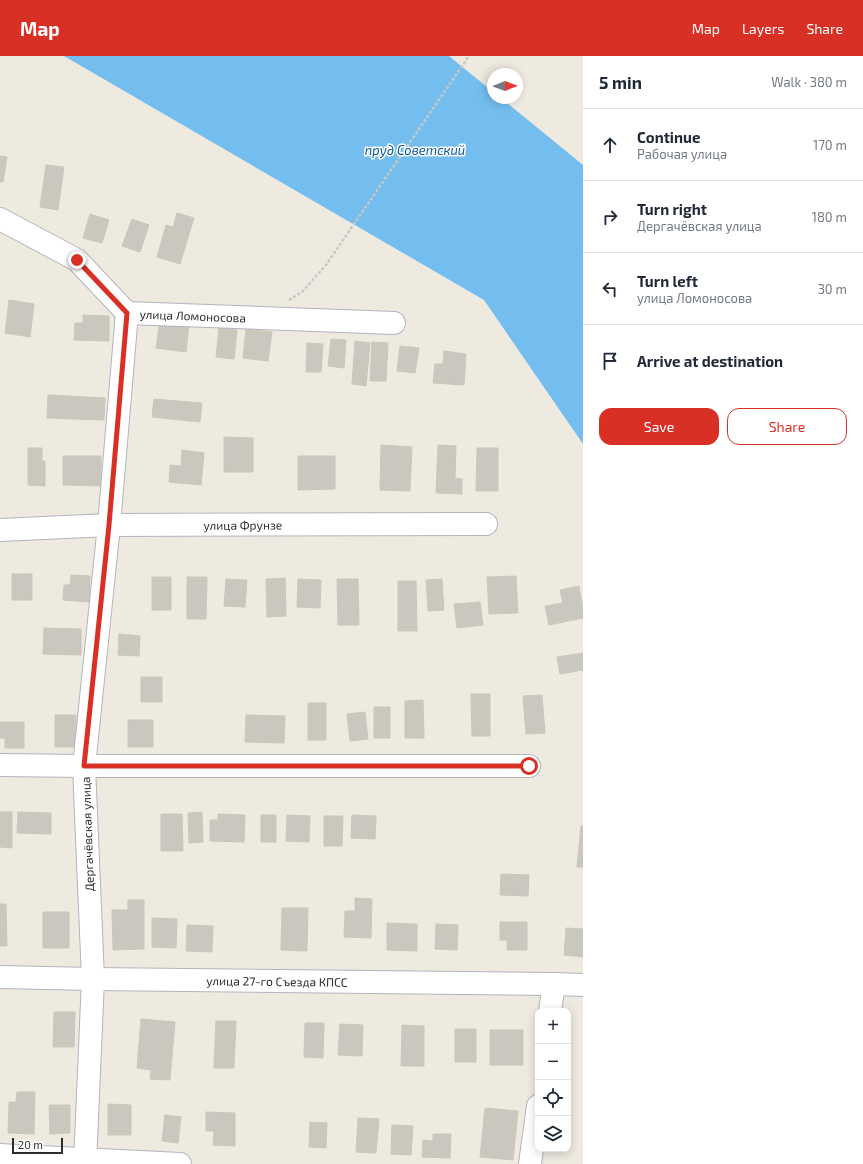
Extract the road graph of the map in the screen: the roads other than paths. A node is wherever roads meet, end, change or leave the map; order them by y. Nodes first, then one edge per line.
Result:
1 (0, 220) edge
2 (127, 313) junction
3 (394, 323) dead end
4 (486, 524) dead end
5 (109, 525) junction
6 (0, 530) edge
7 (0, 765) edge
8 (84, 766) junction
9 (529, 766) dead end
10 (0, 976) edge
11 (93, 979) junction
12 (554, 984) junction
13 (583, 986) edge
14 (550, 1008) edge
15 (537, 1116) edge
16 (0, 1155) edge
17 (85, 1162) edge
18 (180, 1164) edge
19 (530, 1164) edge

1 - 2 street, улица Ломоносова
2 - 3 street, улица Ломоносова
2 - 5 street, Дергачёвская улица
4 - 5 street, улица Фрунзе
5 - 6 street, улица Фрунзе
5 - 8 street, Дергачёвская улица
7 - 8 street
8 - 9 street
8 - 11 street, Дергачёвская улица
10 - 11 street, улица 27-го Съезда КПСС
11 - 12 street, улица 27-го Съезда КПСС
11 - 17 street, Дергачёвская улица
12 - 13 street, улица 27-го Съезда КПСС
12 - 14 street
15 - 19 street
16 - 17 street
17 - 18 street

